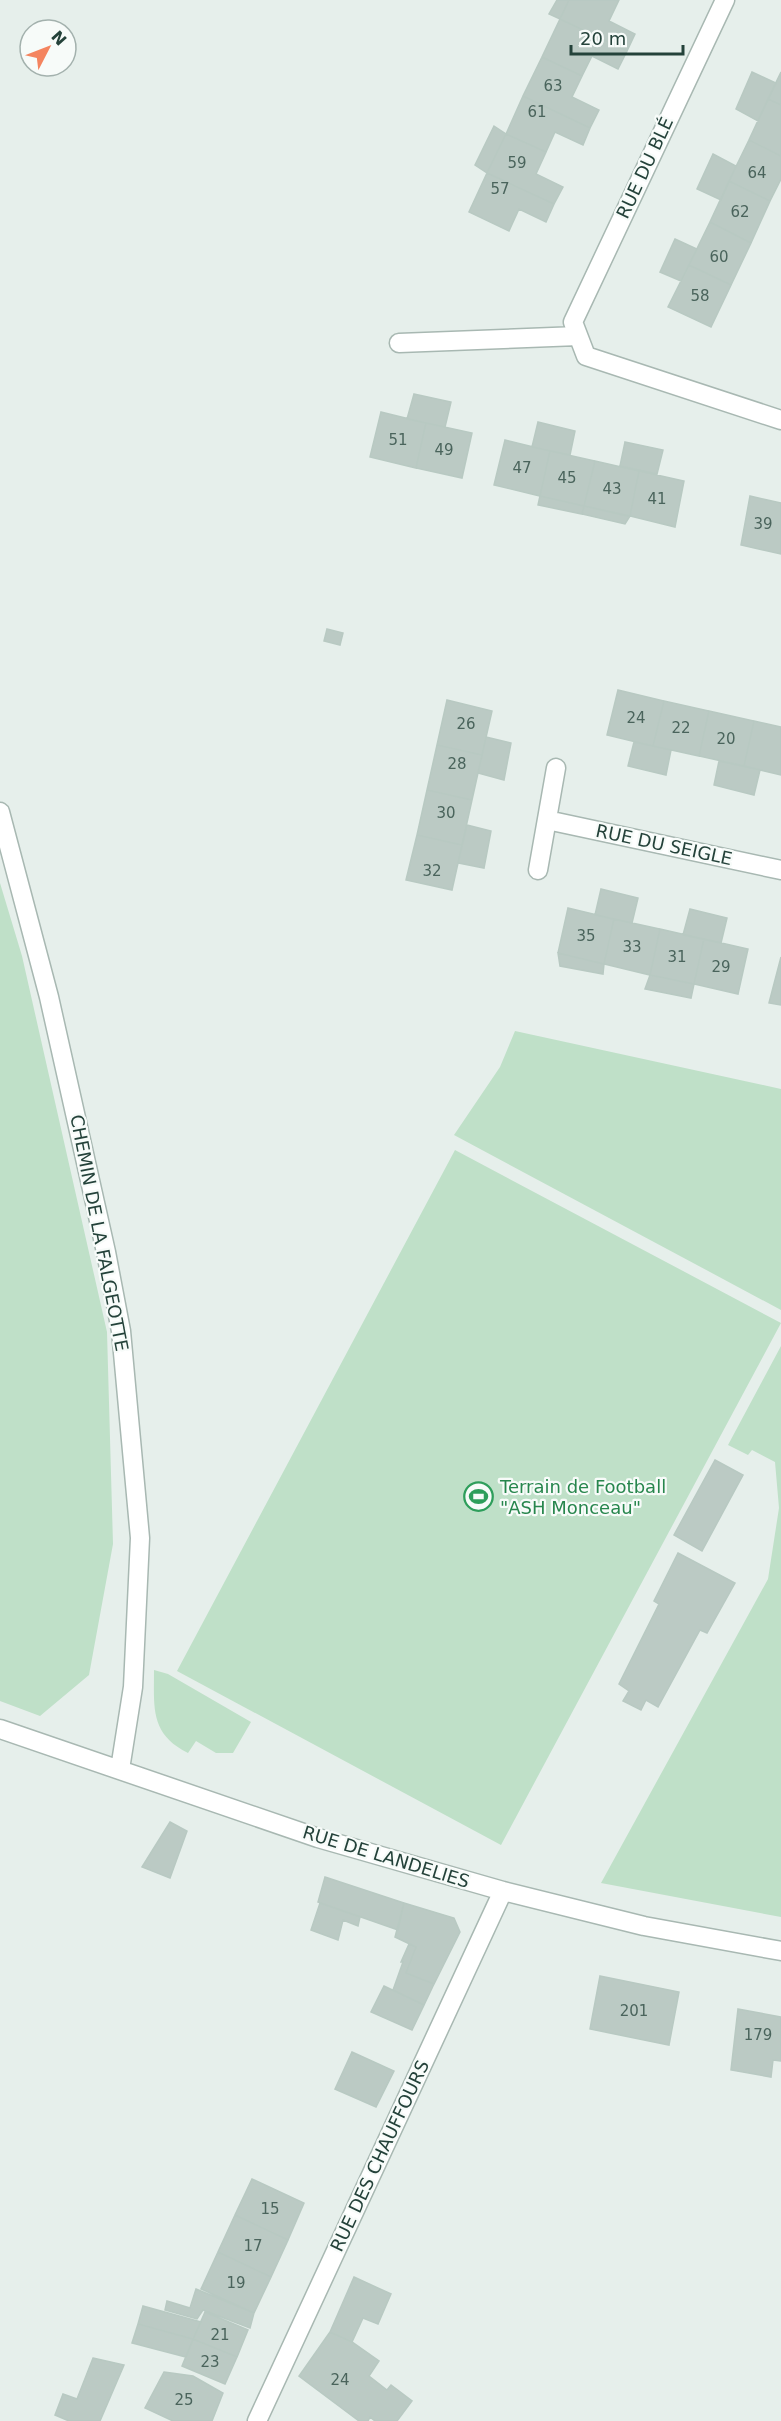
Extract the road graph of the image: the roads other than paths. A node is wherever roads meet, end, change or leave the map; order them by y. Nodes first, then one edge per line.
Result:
1 (724, 0) edge
2 (578, 336) junction
3 (399, 343) dead end
4 (781, 420) edge
5 (556, 768) dead end
6 (0, 812) edge
7 (547, 820) junction
8 (538, 870) dead end
9 (781, 870) edge
10 (0, 1729) edge
11 (120, 1769) junction
12 (503, 1891) junction
13 (781, 1951) edge
14 (257, 2421) edge

1 - 2 street, RUE DU BLÉ
2 - 3 street
2 - 4 street
5 - 7 street
6 - 11 street, CHEMIN DE LA FALGEOTTE
7 - 8 street
7 - 9 street, RUE DU SEIGLE
10 - 11 street, RUE DE LANDELIES
11 - 12 street, RUE DE LANDELIES
12 - 13 street, RUE DE LANDELIES
12 - 14 street, RUE DES CHAUFFOURS

